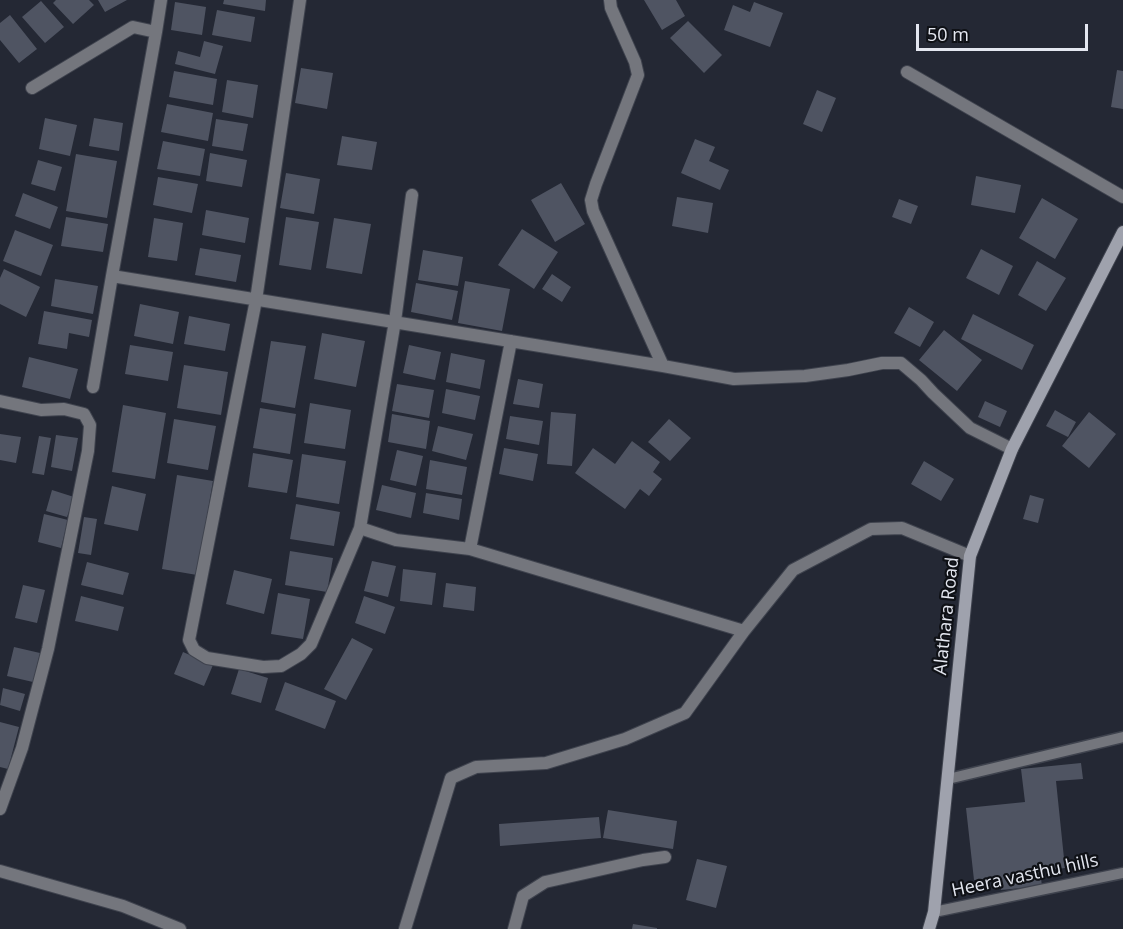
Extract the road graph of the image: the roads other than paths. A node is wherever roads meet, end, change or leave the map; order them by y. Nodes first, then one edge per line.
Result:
1 (161, 0) edge
2 (300, 0) edge
3 (609, 0) edge
4 (156, 32) junction
5 (907, 72) dead end
6 (32, 87) dead end
7 (412, 195) dead end
8 (1123, 197) edge
9 (1123, 232) edge
10 (112, 276) junction
11 (256, 300) junction
12 (395, 321) junction
13 (511, 341) junction
14 (663, 366) junction
15 (93, 387) dead end
16 (0, 401) edge
17 (1012, 449) junction
18 (360, 528) junction
19 (471, 549) junction
20 (970, 556) junction
21 (744, 631) junction
22 (1123, 737) edge
23 (948, 779) junction
24 (0, 809) edge
25 (665, 857) dead end
26 (0, 871) edge
27 (1123, 873) edge
28 (934, 912) junction
29 (180, 929) edge
30 (405, 929) edge
31 (514, 929) edge
32 (929, 929) edge

1 - 4 street
2 - 11 street
3 - 14 street
4 - 6 street
4 - 10 street
5 - 8 street
7 - 12 street
9 - 17 street, Alathara Road
10 - 11 street
10 - 15 street
11 - 12 street
11 - 18 street
12 - 13 street
12 - 18 street
13 - 14 street
13 - 19 street
14 - 17 street
16 - 24 street
17 - 20 street, Alathara Road
18 - 19 street
19 - 21 street
20 - 21 street
20 - 23 street, Alathara Road
21 - 30 street
22 - 23 lane
23 - 28 street, Alathara Road
25 - 31 street
26 - 29 street
27 - 28 lane, Heera vasthu hills
28 - 32 street, Alathara Road

